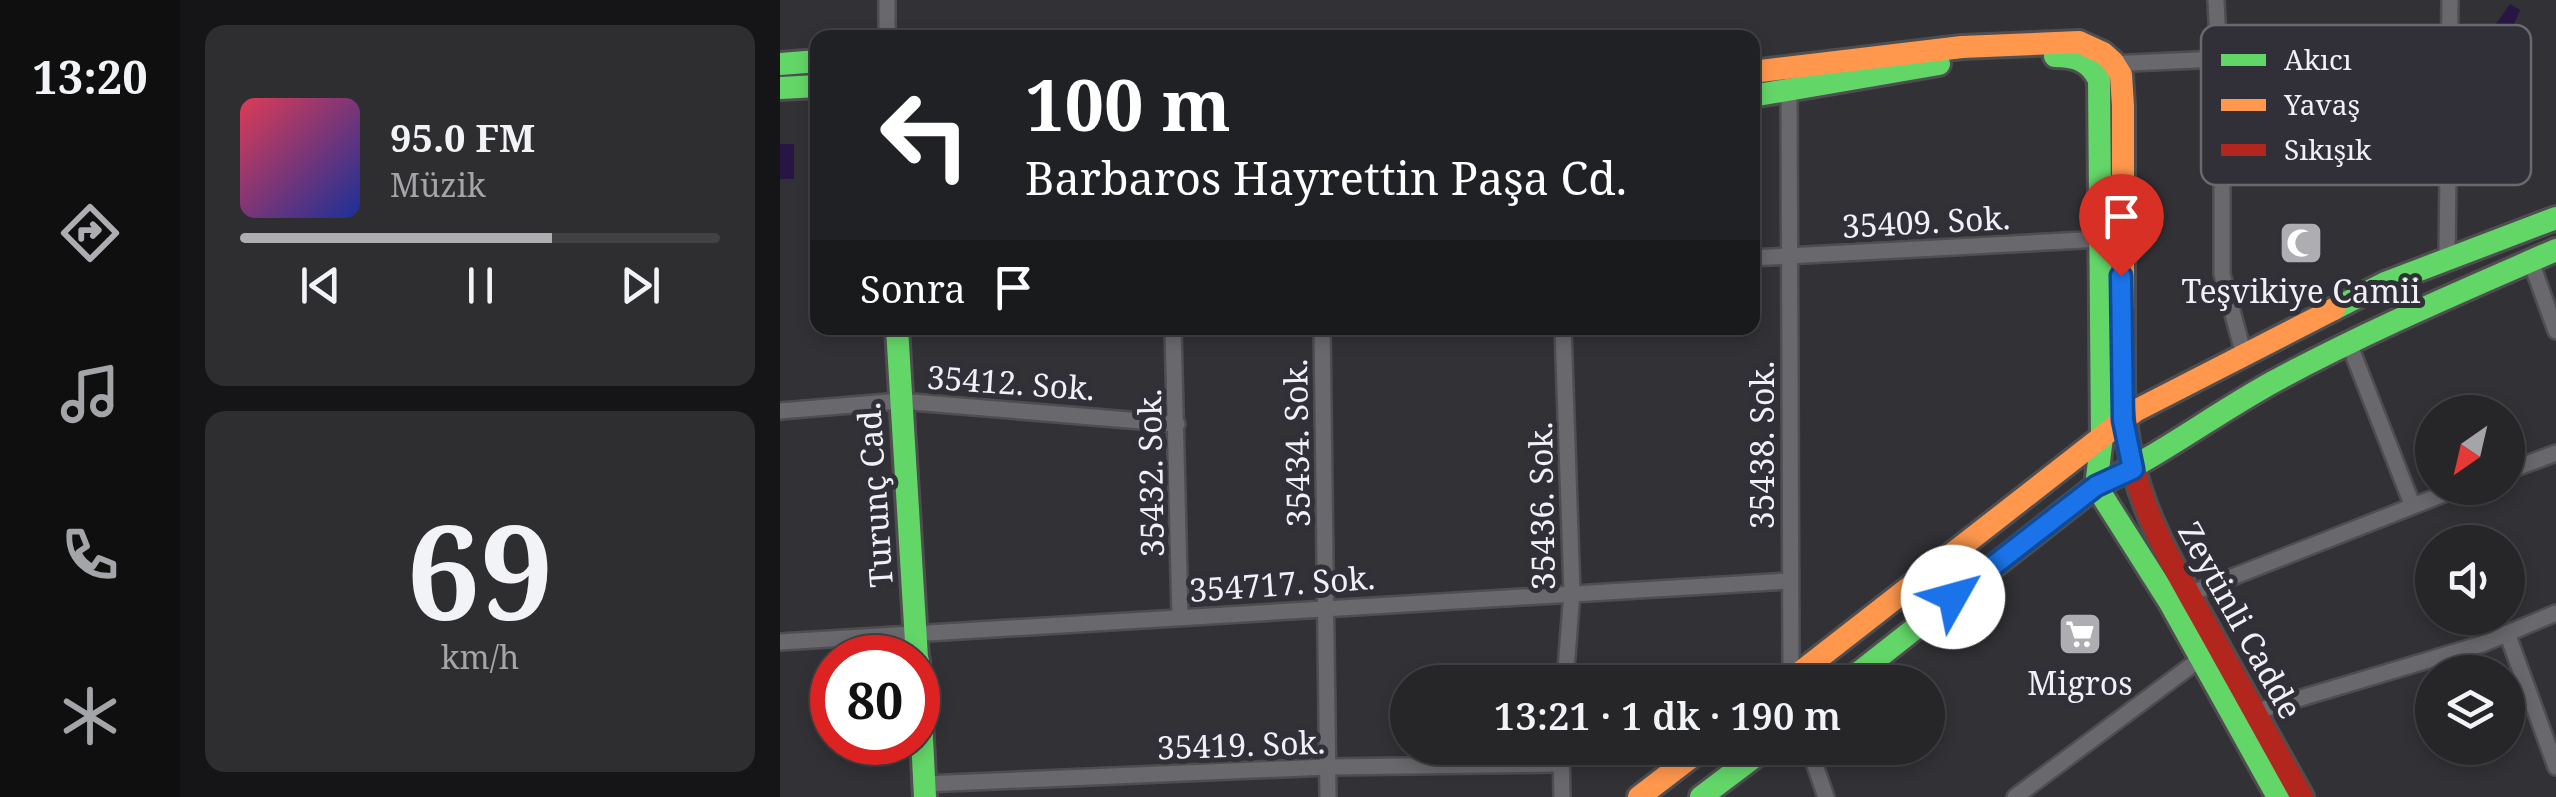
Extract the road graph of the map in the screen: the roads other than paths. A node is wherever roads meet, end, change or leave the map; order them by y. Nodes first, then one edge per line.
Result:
1 (887, 0) edge
2 (2216, 0) edge
3 (2450, 0) edge
4 (2217, 25) edge
5 (2450, 25) edge
6 (887, 30) edge
7 (2201, 59) edge
8 (810, 62) edge
9 (780, 64) edge
10 (2103, 65) junction
11 (1760, 71) edge
12 (810, 86) edge
13 (780, 88) edge
14 (1789, 90) junction
15 (1760, 95) edge
16 (2222, 185) edge
17 (2448, 185) edge
18 (2556, 218) edge
19 (2102, 239) junction
20 (2556, 250) edge
21 (1789, 256) junction
22 (2447, 256) junction
23 (1760, 258) edge
24 (2530, 259) junction
25 (2556, 331) edge
26 (898, 335) edge
27 (1173, 335) edge
28 (1322, 335) edge
29 (1563, 335) edge
30 (2348, 341) junction
31 (2244, 355) junction
32 (900, 402) junction
33 (780, 411) edge
34 (2123, 420) junction
35 (1178, 424) junction
36 (2102, 437) junction
37 (2556, 454) edge
38 (2525, 464) edge
39 (2133, 469) junction
40 (2096, 486) junction
41 (2415, 503) edge
42 (2412, 504) junction
43 (1788, 581) junction
44 (1572, 592) junction
45 (2189, 594) junction
46 (1326, 608) junction
47 (2556, 613) edge
48 (1180, 617) junction
49 (2525, 625) edge
50 (916, 635) edge
51 (2500, 635) edge
52 (2507, 635) edge
53 (780, 642) edge
54 (810, 644) edge
55 (940, 648) edge
56 (2200, 658) junction
57 (1567, 665) edge
58 (1789, 665) edge
59 (1810, 665) edge
60 (1869, 665) edge
61 (2254, 712) junction
62 (1390, 764) edge
63 (924, 765) edge
64 (1560, 765) edge
65 (1681, 765) edge
66 (1743, 765) edge
67 (1815, 765) edge
68 (2556, 766) edge
69 (1328, 767) junction
70 (925, 790) edge
71 (1328, 797) edge
72 (1562, 797) edge
73 (1639, 797) edge
74 (1701, 797) edge
75 (1826, 797) edge
76 (2015, 797) edge
77 (2278, 797) edge
78 (2302, 797) edge

1 - 6 street
2 - 4 street
3 - 5 street
7 - 10 street
8 - 9 main road
10 - 11 main road
10 - 14 main road
10 - 19 main road
10 - 34 main road, Zeytinli Cadde
12 - 13 main road
14 - 15 main road
14 - 21 street, 35438. Sok.
16 - 31 street
17 - 22 street
18 - 22 main road
19 - 21 street, 35409. Sok.
19 - 36 main road
20 - 24 main road
21 - 23 street, 35409. Sok.
21 - 43 street, 35438. Sok.
22 - 31 main road
24 - 25 street
24 - 30 main road
26 - 32 main road, Turunç Cad.
27 - 35 street, 35432. Sok.
28 - 46 street, 35434. Sok.
29 - 44 street, 35436. Sok.
30 - 39 main road
30 - 42 street
31 - 34 main road
32 - 33 street, 35412. Sok.
32 - 35 street, 35412. Sok.
32 - 50 main road, Turunç Cad.
34 - 36 main road
34 - 39 main road, Zeytinli Cadde
35 - 48 street, 35432. Sok.
36 - 40 main road
36 - 59 main road
37 - 38 street
39 - 40 main road
39 - 45 main road, Zeytinli Cadde
40 - 56 main road, Zeytinli Cadde
40 - 60 main road
41 - 42 street
42 - 45 street
43 - 44 street, 354717. Sok.
43 - 58 street, 35438. Sok.
44 - 46 street, 354717. Sok.
44 - 57 street, 35436. Sok.
45 - 61 main road, Zeytinli Cadde
46 - 48 street, 354717. Sok.
46 - 69 street, 35434. Sok.
47 - 49 street
48 - 55 street, 354717. Sok.
51 - 61 street
52 - 68 street
53 - 54 street, 354717. Sok.
56 - 76 street
56 - 77 main road, Zeytinli Cadde
61 - 78 main road, Zeytinli Cadde
62 - 69 street, 35419. Sok.
63 - 70 main road, Turunç Cad.
64 - 72 street
65 - 73 main road
66 - 74 main road
67 - 75 street
69 - 70 street, 35419. Sok.
69 - 71 street, 35434. Sok.

